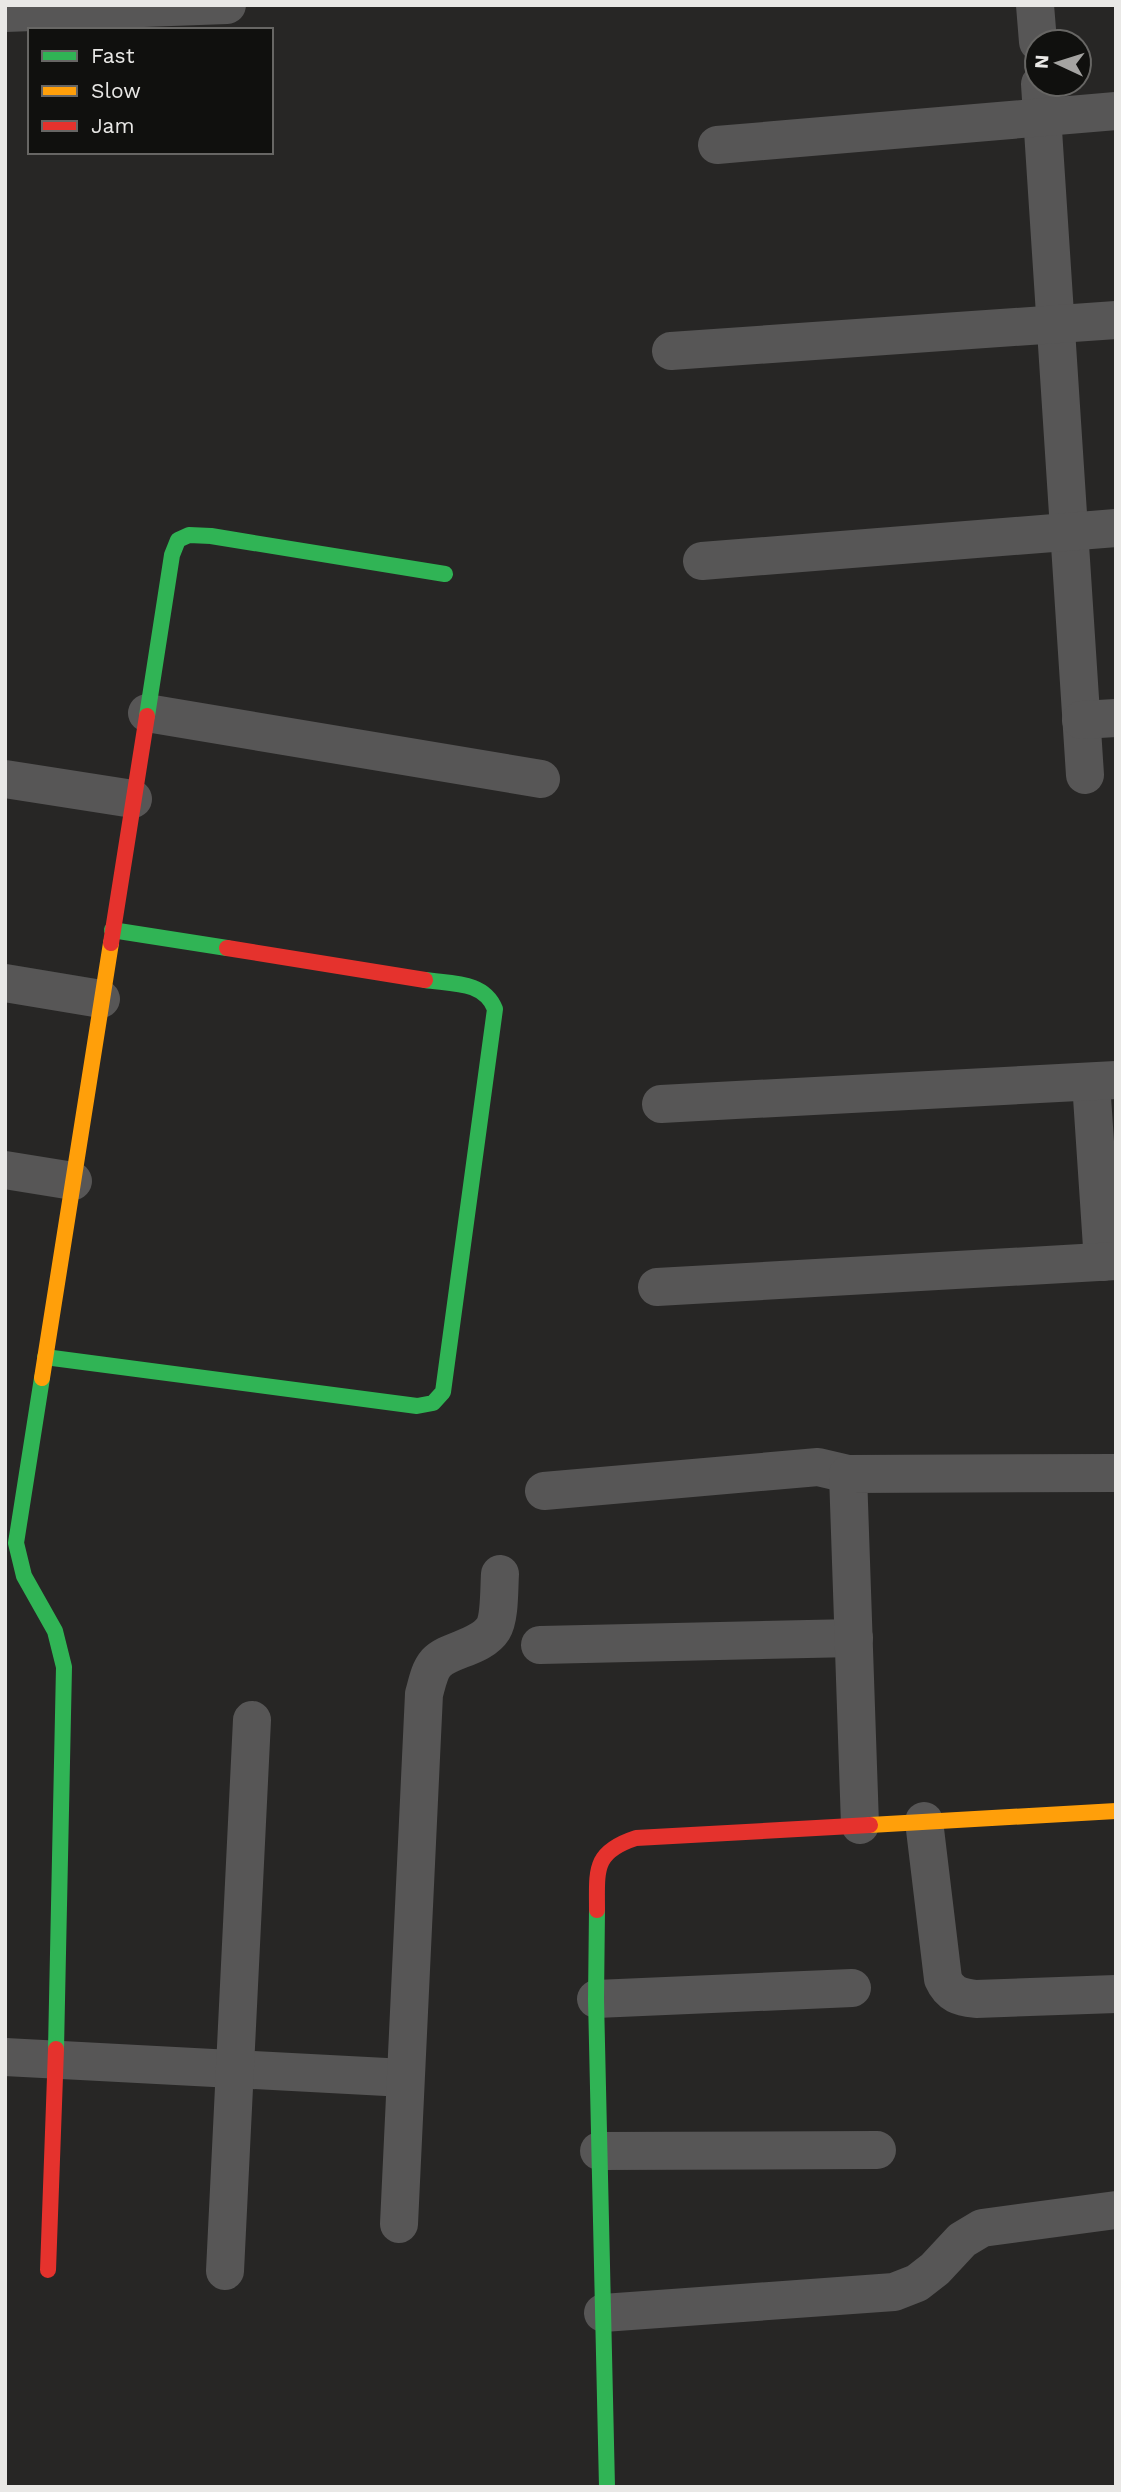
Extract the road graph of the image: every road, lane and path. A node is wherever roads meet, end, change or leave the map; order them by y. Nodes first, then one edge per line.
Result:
1 (227, 5) edge
2 (1035, 5) edge
3 (5, 13) edge
4 (1037, 28) edge
5 (1041, 100) edge
6 (1116, 111) edge
7 (717, 145) dead end
8 (1116, 320) edge
9 (1056, 323) junction
10 (671, 351) dead end
11 (1116, 528) edge
12 (1069, 531) junction
13 (702, 561) dead end
14 (445, 575) dead end
15 (147, 713) junction
16 (1098, 719) edge
17 (1085, 775) dead end
18 (5, 779) edge
19 (541, 779) dead end
20 (133, 799) junction
21 (112, 930) junction
22 (5, 983) edge
23 (101, 999) junction
24 (1103, 1081) edge
25 (661, 1104) dead end
26 (5, 1170) edge
27 (73, 1181) junction
28 (1110, 1261) edge
29 (657, 1287) dead end
30 (45, 1357) junction
31 (1116, 1473) edge
32 (848, 1475) junction
33 (544, 1491) dead end
34 (500, 1574) dead end
35 (854, 1638) junction
36 (540, 1645) dead end
37 (252, 1720) dead end
38 (1116, 1811) edge
39 (924, 1821) junction
40 (860, 1825) junction
41 (852, 1988) dead end
42 (1116, 1994) edge
43 (596, 1999) junction
44 (5, 2057) edge
45 (56, 2060) junction
46 (235, 2069) junction
47 (405, 2077) junction
48 (877, 2150) dead end
49 (599, 2151) junction
50 (1116, 2210) edge
51 (398, 2224) dead end
52 (48, 2270) dead end
53 (225, 2271) dead end
54 (603, 2313) junction
55 (607, 2487) edge

1 - 3 street
2 - 4 street
5 - 6 street
5 - 7 street
5 - 9 street
8 - 9 street
9 - 10 street
9 - 12 street
11 - 12 street
12 - 13 street
12 - 16 street
14 - 15 street
15 - 19 street
15 - 20 street
16 - 17 street
18 - 20 street
20 - 21 street
21 - 23 street
21 - 30 street
22 - 23 street
23 - 27 street
24 - 25 street
24 - 28 street
26 - 27 street
27 - 30 street
28 - 29 street
30 - 45 street
31 - 32 street
32 - 33 street
32 - 35 street
34 - 47 street
35 - 36 street
35 - 40 street
37 - 46 street
38 - 39 street
39 - 40 street
39 - 42 street
40 - 43 street
41 - 43 street
43 - 49 street
44 - 45 street
45 - 46 street
45 - 52 street
46 - 47 street
46 - 53 street
47 - 51 street
48 - 49 street
49 - 54 street
50 - 54 street
54 - 55 street

